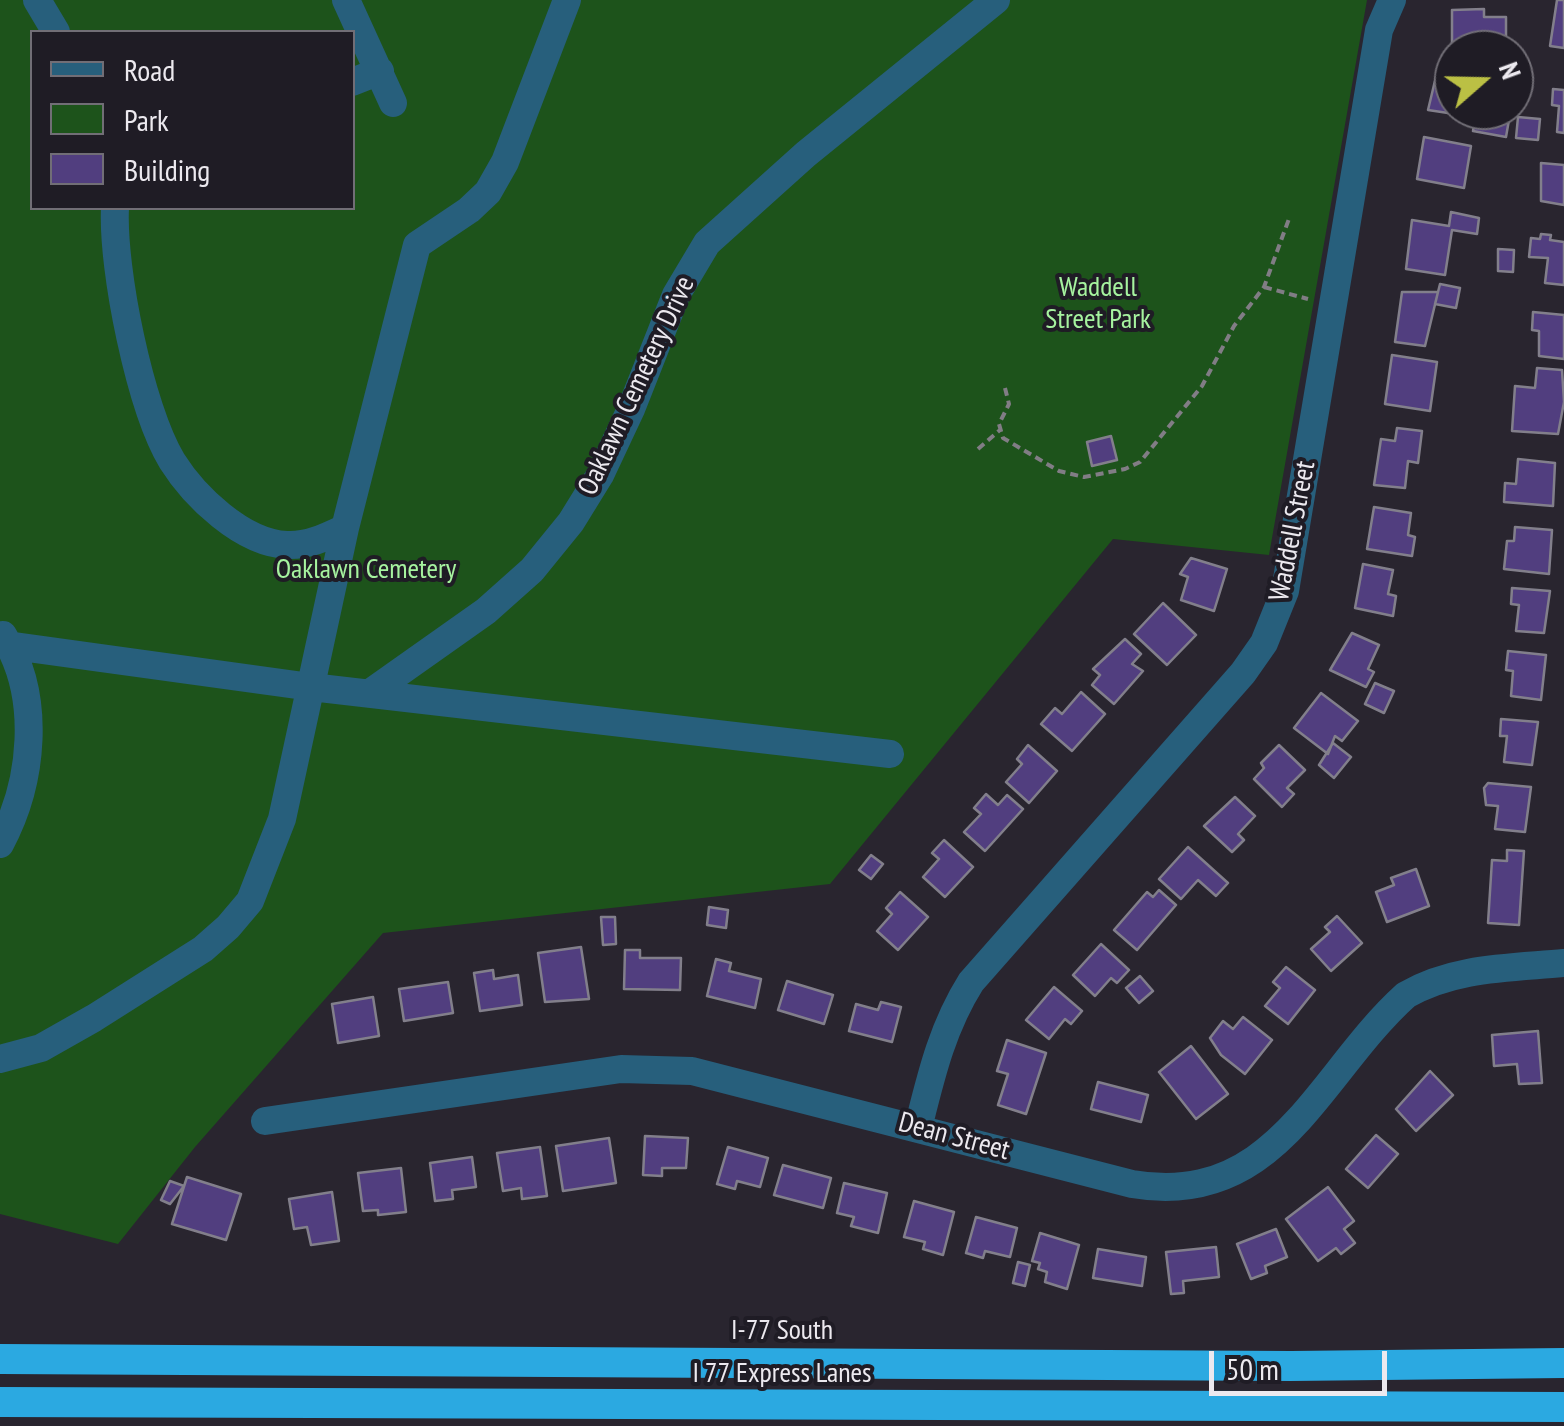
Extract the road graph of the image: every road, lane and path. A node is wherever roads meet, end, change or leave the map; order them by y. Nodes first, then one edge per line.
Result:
1 (38, 0) edge
2 (346, 0) edge
3 (568, 0) edge
4 (996, 0) edge
5 (1392, 0) edge
6 (55, 30) edge
7 (380, 71) junction
8 (355, 81) edge
9 (393, 103) dead end
10 (115, 210) edge
11 (1290, 216) dead end
12 (1264, 287) junction
13 (1313, 300) dead end
14 (1004, 388) dead end
15 (1000, 430) junction
16 (978, 450) dead end
17 (344, 528) junction
18 (3, 640) edge
19 (311, 687) junction
20 (370, 693) junction
21 (890, 754) dead end
22 (0, 844) edge
23 (1564, 963) edge
24 (0, 1059) edge
25 (264, 1121) dead end
26 (918, 1128) junction
27 (0, 1359) edge
28 (1564, 1363) edge
29 (0, 1402) edge
30 (1564, 1408) edge

1 - 6 street
2 - 7 street
3 - 17 street
4 - 20 street, Oaklawn Cemetery Drive
5 - 26 street, Waddell Street
7 - 8 street
7 - 9 street
10 - 17 street
11 - 12 path
12 - 13 path
12 - 15 path
14 - 15 path
15 - 16 path
17 - 19 street
18 - 19 street
18 - 22 street
19 - 20 street
19 - 24 street
20 - 21 street
23 - 26 street, Dean Street
25 - 26 street, Dean Street
27 - 28 highway, I-77 South
29 - 30 highway, I 77 Express Lanes

